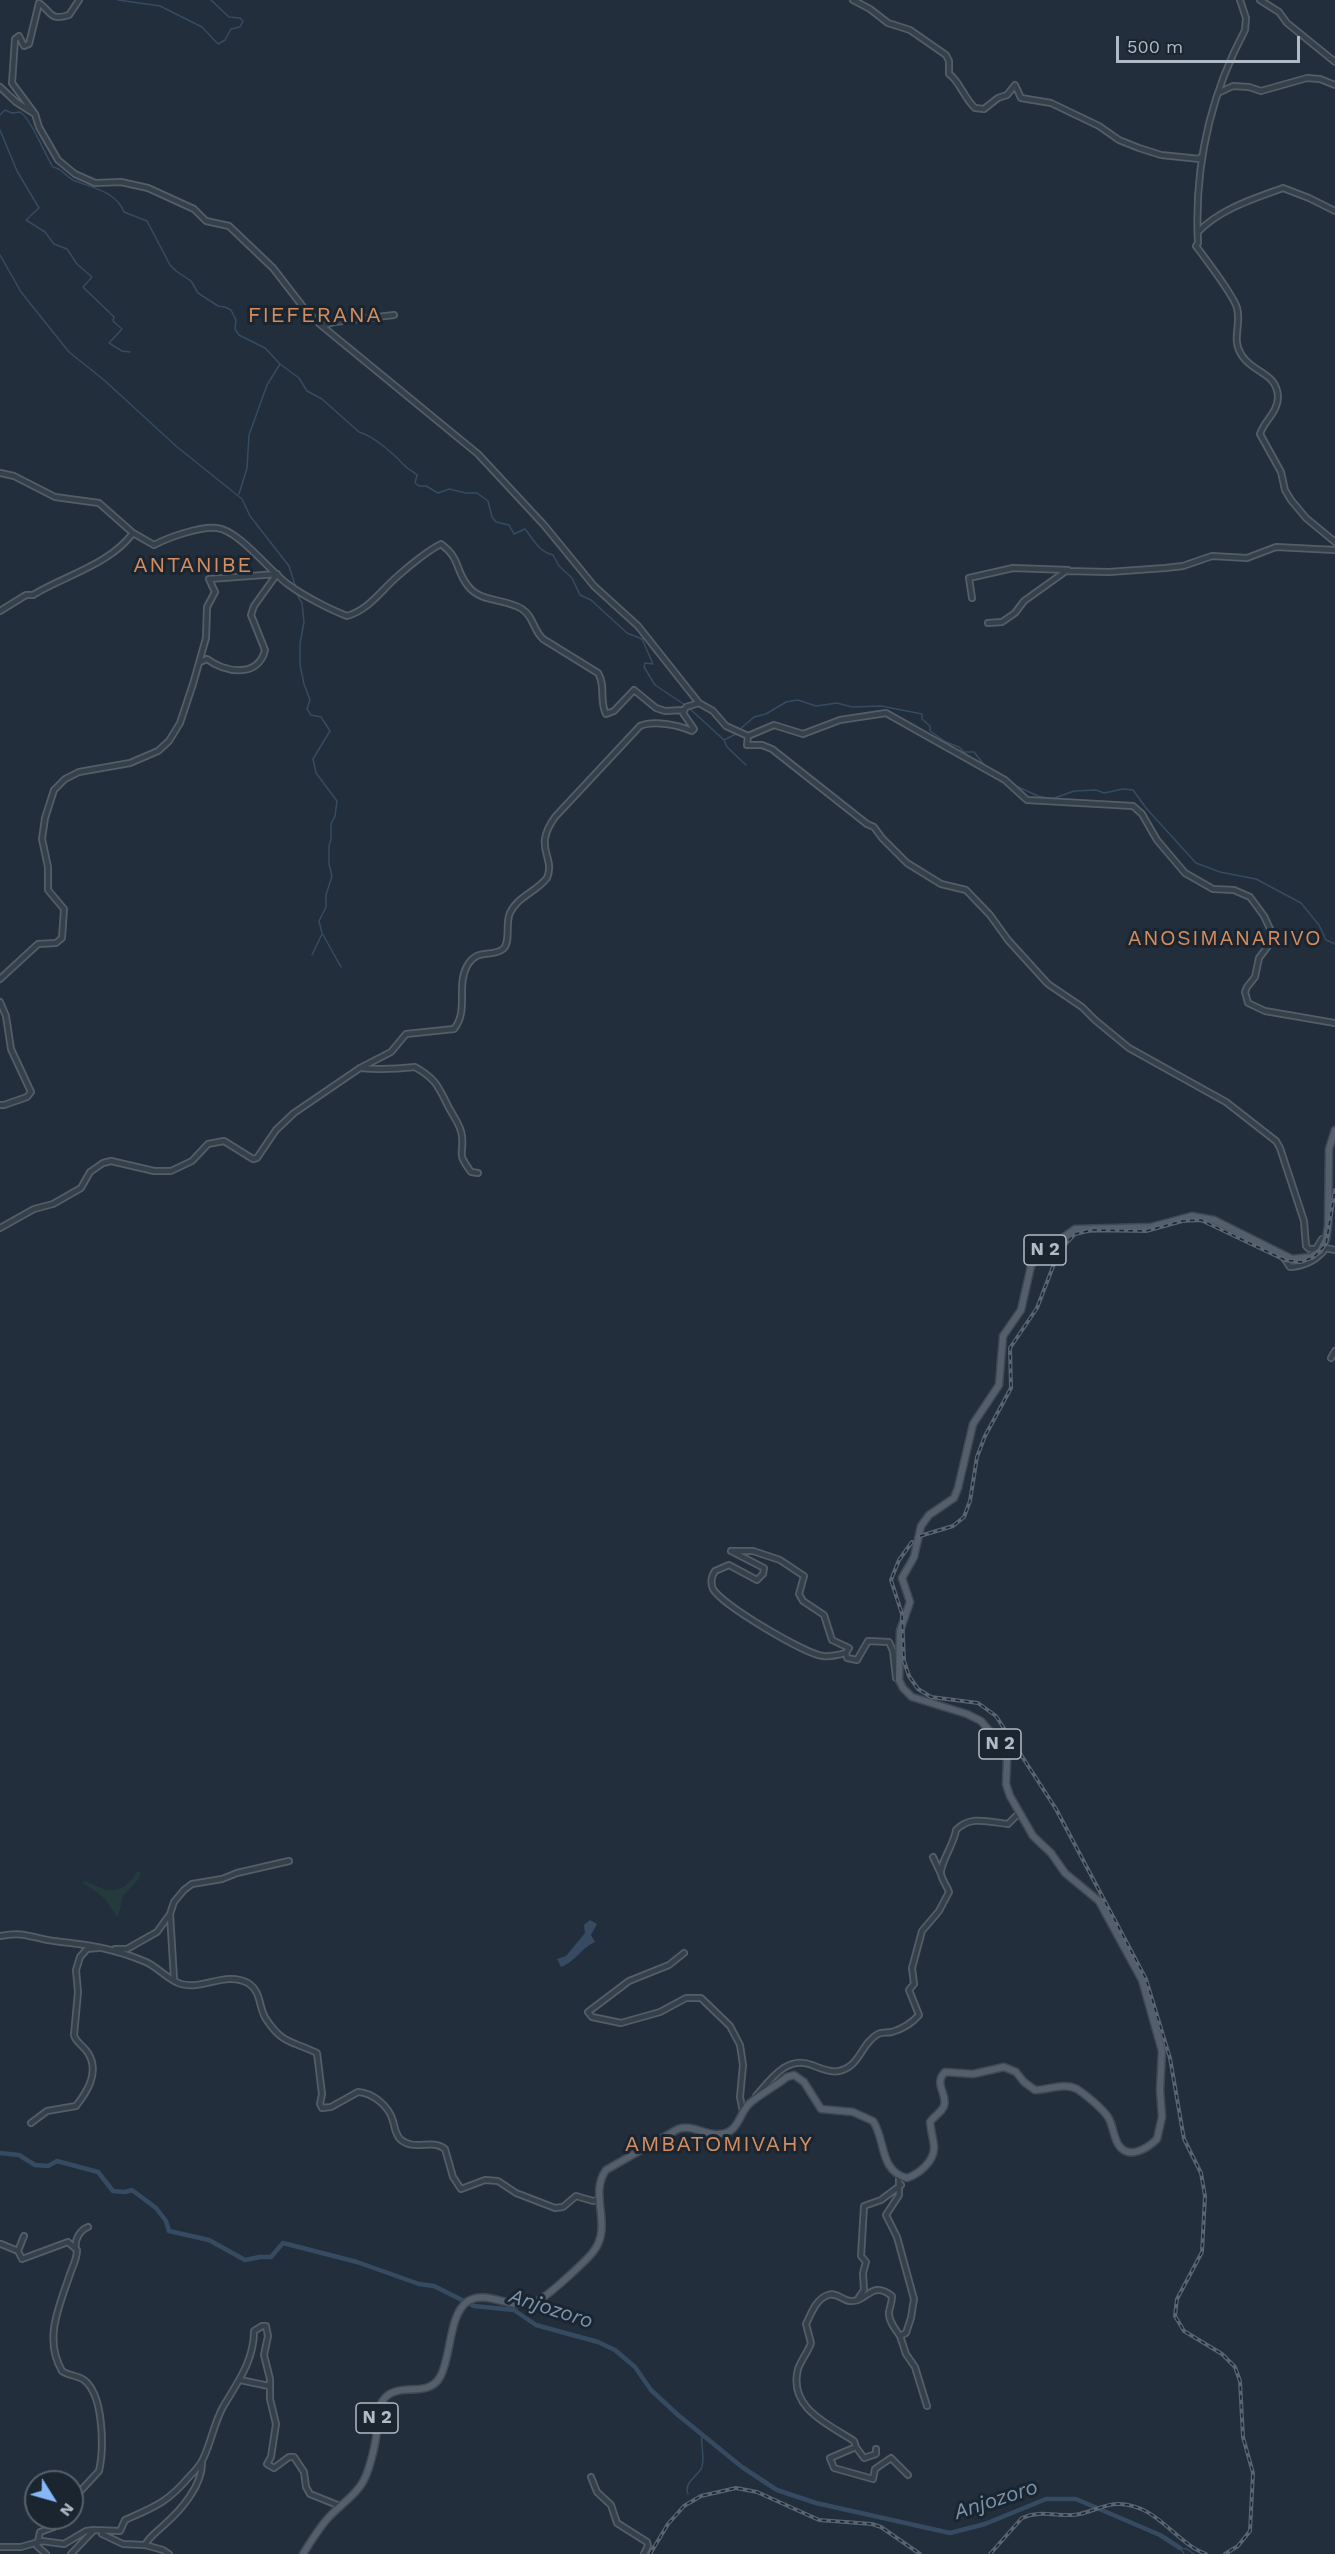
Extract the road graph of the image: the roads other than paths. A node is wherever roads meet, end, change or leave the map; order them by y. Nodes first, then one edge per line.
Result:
1 (79, 0) edge
2 (853, 0) edge
3 (1240, 0) edge
4 (1260, 0) edge
5 (1335, 62) edge
6 (1335, 86) edge
7 (0, 87) edge
8 (1218, 93) junction
9 (35, 114) junction
10 (1202, 157) junction
11 (1335, 211) edge
12 (1198, 233) junction
13 (394, 315) dead end
14 (322, 326) junction
15 (0, 473) edge
16 (133, 533) junction
17 (1335, 542) edge
18 (1335, 550) edge
19 (1071, 570) junction
20 (277, 574) junction
21 (972, 598) dead end
22 (0, 611) edge
23 (988, 623) dead end
24 (200, 662) junction
25 (699, 702) junction
26 (685, 708) junction
27 (745, 736) junction
28 (0, 980) edge
29 (0, 1002) edge
30 (1335, 1023) edge
31 (360, 1068) junction
32 (0, 1105) edge
33 (1335, 1130) edge
34 (478, 1173) dead end
35 (0, 1228) edge
36 (1326, 1239) junction
37 (1335, 1250) edge
38 (1282, 1256) junction
39 (1335, 1352) edge
40 (1331, 1358) dead end
41 (846, 1653) junction
42 (899, 1680) junction
43 (1019, 1813) junction
44 (933, 1857) dead end
45 (289, 1861) dead end
46 (941, 1874) junction
47 (170, 1914) junction
48 (0, 1936) edge
49 (112, 1949) junction
50 (684, 1953) dead end
51 (175, 1982) junction
52 (748, 2105) junction
53 (743, 2112) junction
54 (31, 2123) dead end
55 (899, 2176) junction
56 (901, 2185) junction
57 (600, 2199) junction
58 (88, 2227) dead end
59 (24, 2236) dead end
60 (1, 2244) edge
61 (76, 2250) junction
62 (18, 2252) junction
63 (851, 2301) junction
64 (900, 2336) junction
65 (240, 2380) junction
66 (269, 2386) junction
67 (927, 2406) dead end
68 (856, 2448) junction
69 (876, 2449) dead end
70 (202, 2462) junction
71 (908, 2475) dead end
72 (591, 2477) dead end
73 (84, 2487) edge
74 (340, 2506) junction
75 (46, 2530) edge
76 (95, 2530) junction
77 (37, 2542) junction
78 (145, 2545) junction
79 (0, 2547) edge
80 (46, 2554) edge
81 (71, 2554) edge
82 (169, 2554) edge
83 (303, 2554) edge
84 (644, 2554) edge

1 - 9 street
2 - 10 street
3 - 8 street
4 - 5 street
6 - 8 street
7 - 9 street
8 - 10 street
9 - 14 street
10 - 12 street
11 - 12 street
12 - 17 street
13 - 14 street
14 - 25 street
15 - 16 street
16 - 20 street
16 - 22 street
18 - 19 street
19 - 21 street
19 - 23 street
20 - 24 street
20 - 24 street
20 - 26 street
24 - 28 street
25 - 26 street
25 - 27 street
26 - 31 street
27 - 30 street
27 - 36 street
29 - 32 street
31 - 34 street
31 - 35 street
33 - 36 main road
36 - 38 main road, N 2
37 - 38 street
38 - 42 main road, N 2
39 - 40 street
41 - 41 street
41 - 42 street
42 - 43 main road, N 2
43 - 46 street
43 - 55 main road, N 2
44 - 46 street
45 - 47 street
46 - 52 street
47 - 49 street
47 - 51 street
48 - 49 street
49 - 51 street
49 - 54 street
50 - 53 street
51 - 57 street
52 - 53 main road, N 2
52 - 55 main road, N 2
53 - 57 main road, N 2
55 - 56 street
56 - 63 street
56 - 64 street
57 - 74 main road, N 2
58 - 61 street
59 - 62 street
60 - 62 street
61 - 62 street
61 - 73 street
63 - 64 street
63 - 68 street
64 - 67 street
65 - 66 street
65 - 66 street
65 - 70 street
66 - 74 street
68 - 69 street
68 - 71 street
70 - 76 street
70 - 78 street
72 - 84 street
74 - 83 main road, N 2
75 - 77 street
76 - 77 street
76 - 78 street
76 - 81 street
77 - 79 street
77 - 80 street
78 - 82 street

